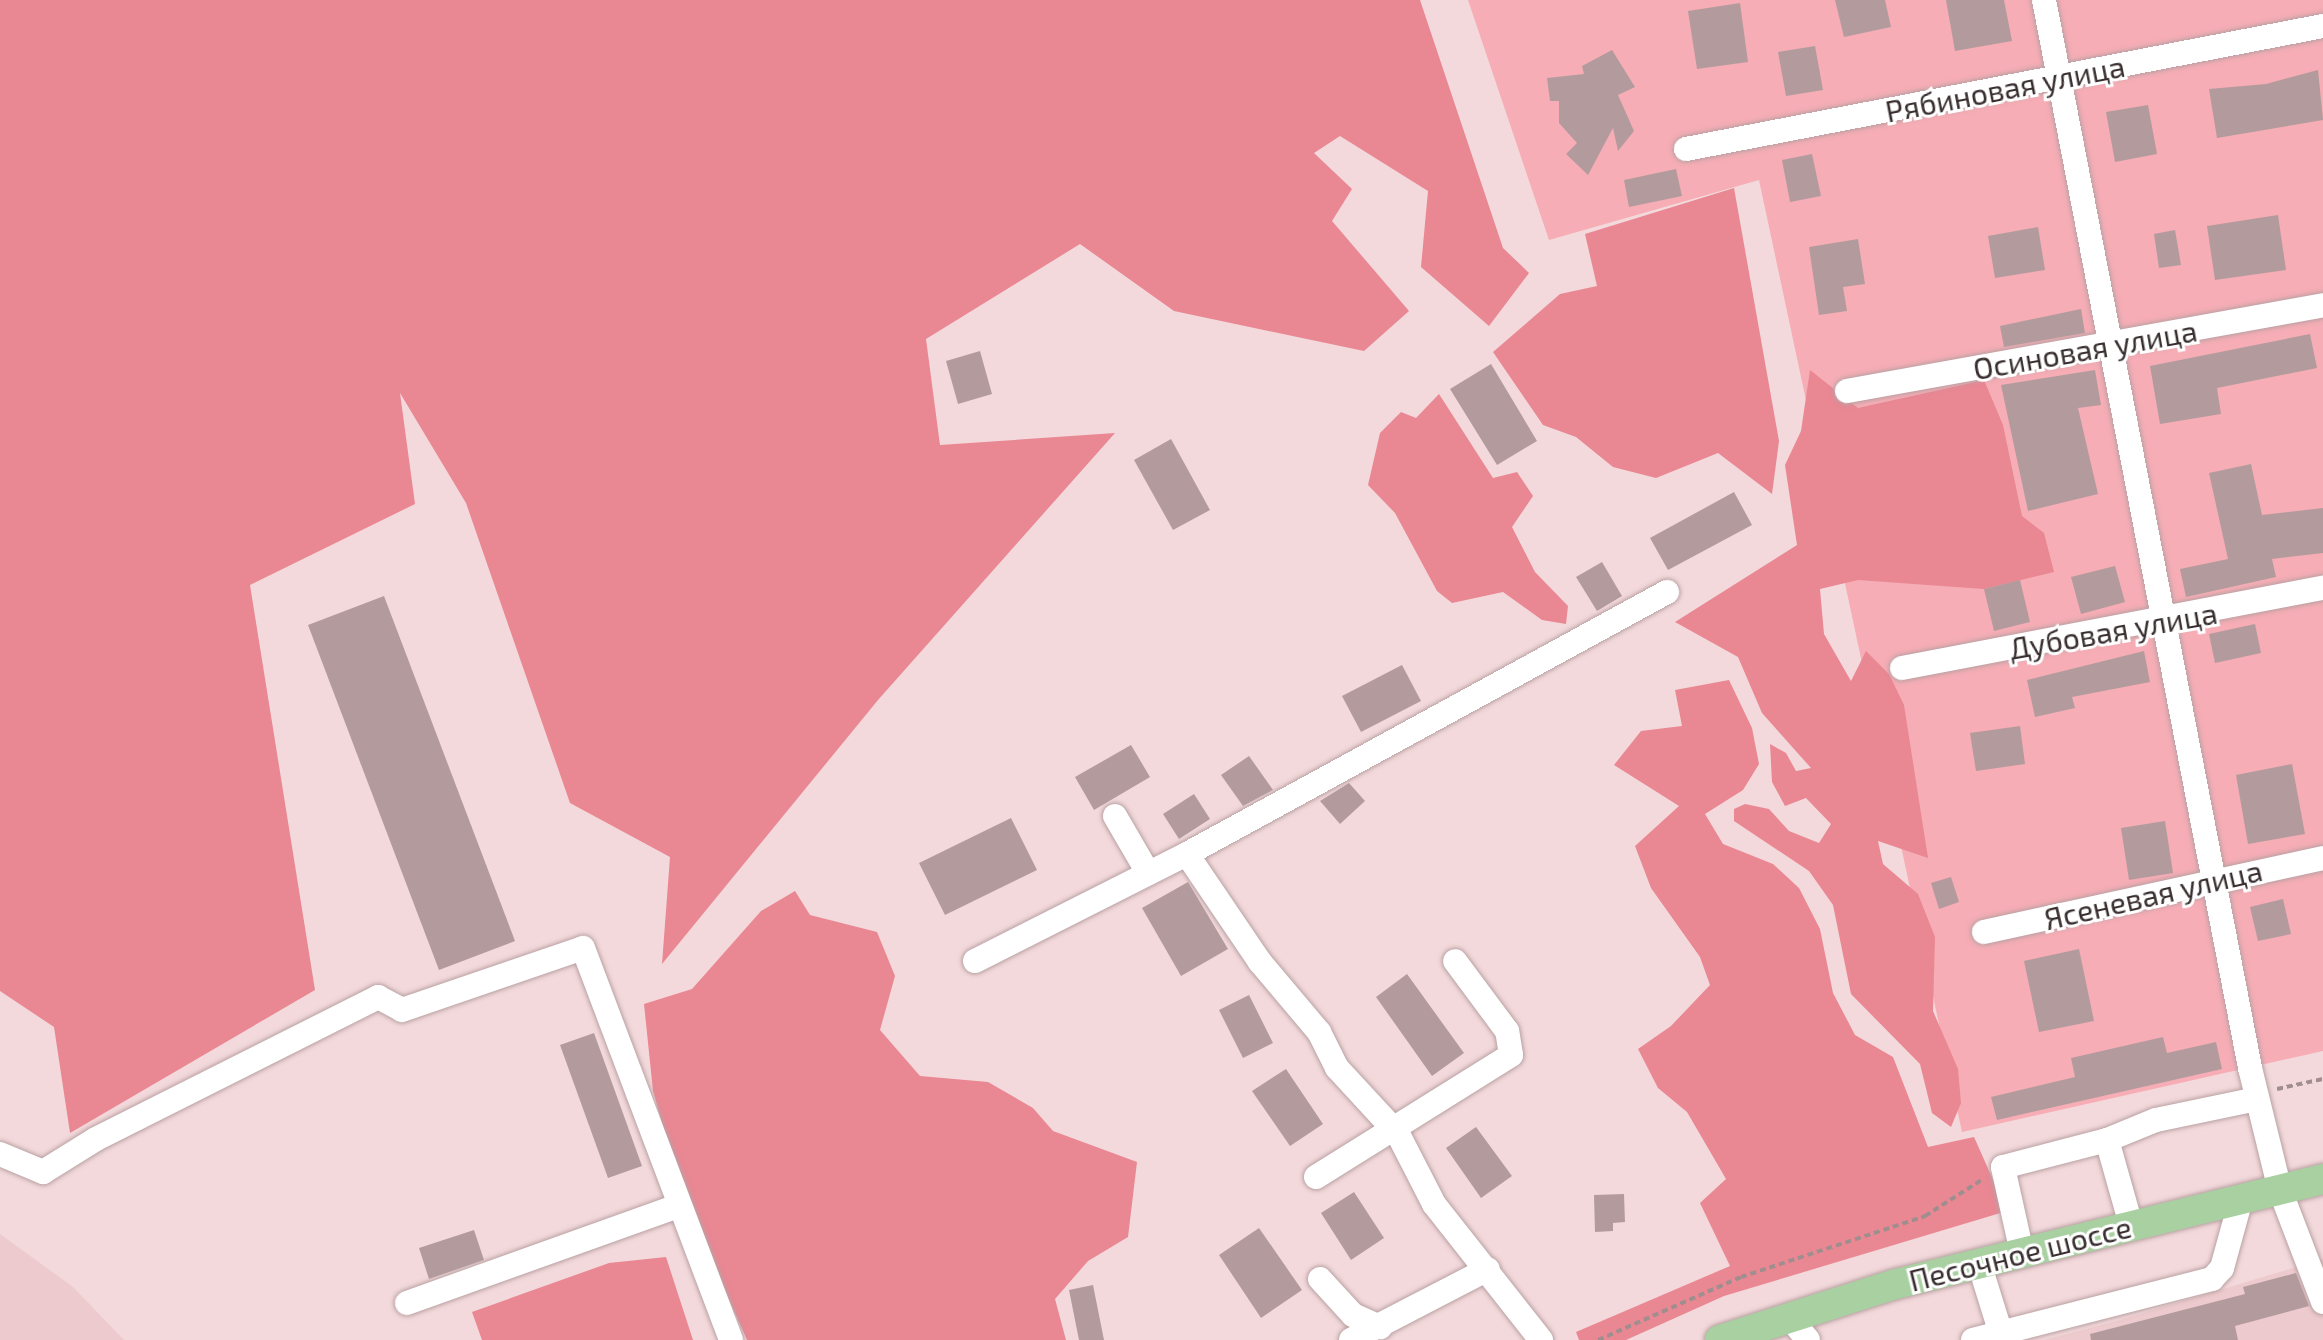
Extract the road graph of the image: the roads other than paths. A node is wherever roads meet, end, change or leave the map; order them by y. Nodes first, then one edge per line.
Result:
1 (2044, 0) edge
2 (2323, 26) edge
3 (2060, 77) junction
4 (1686, 149) dead end
5 (2323, 305) edge
6 (2112, 346) junction
7 (1847, 391) dead end
8 (2323, 588) edge
9 (1667, 592) dead end
10 (2160, 624) junction
11 (1902, 668) dead end
12 (1115, 816) dead end
13 (1187, 854) junction
14 (2323, 858) edge
15 (1148, 873) junction
16 (2216, 878) junction
17 (1984, 932) dead end
18 (975, 961) dead end
19 (1455, 961) dead end
20 (2257, 1099) junction
21 (1390, 1127) junction
22 (2107, 1140) junction
23 (0, 1154) edge
24 (1316, 1177) dead end
25 (2323, 1179) edge
26 (2280, 1190) junction
27 (2241, 1199) junction
28 (678, 1206) junction
29 (2131, 1225) junction
30 (2022, 1253) junction
31 (1979, 1263) junction
32 (1488, 1269) junction
33 (1320, 1279) dead end
34 (2323, 1302) edge
35 (407, 1303) dead end
36 (1788, 1316) junction
37 (1380, 1327) junction
38 (2002, 1336) edge
39 (731, 1340) edge
40 (1351, 1340) edge
41 (1541, 1340) edge
42 (1722, 1340) edge
43 (1808, 1340) edge
44 (1973, 1340) edge

1 - 3 street
2 - 3 street, Рябиновая улица
3 - 4 street, Рябиновая улица
3 - 6 street
5 - 6 street, Осиновая улица
6 - 7 street, Осиновая улица
6 - 10 street
8 - 10 street, Дубовая улица
9 - 13 street
10 - 11 street, Дубовая улица
10 - 16 street
12 - 15 street
13 - 15 street
13 - 21 street
14 - 16 street, Ясеневая улица
15 - 18 street
16 - 17 street, Ясеневая улица
16 - 20 street
19 - 21 street
20 - 22 street
20 - 26 street
21 - 24 street
21 - 32 street
22 - 29 street
22 - 30 street
23 - 28 street
25 - 26 main road, Песочное шоссе
26 - 27 main road, Песочное шоссе
26 - 34 street
27 - 29 main road, Песочное шоссе
27 - 38 street
28 - 35 street
28 - 39 street
29 - 30 main road, Песочное шоссе
30 - 31 main road, Песочное шоссе
31 - 36 main road, Песочное шоссе
31 - 38 street
32 - 37 street
32 - 41 street
33 - 37 street
36 - 42 main road, Песочное шоссе
36 - 43 street
37 - 40 street
38 - 44 street

